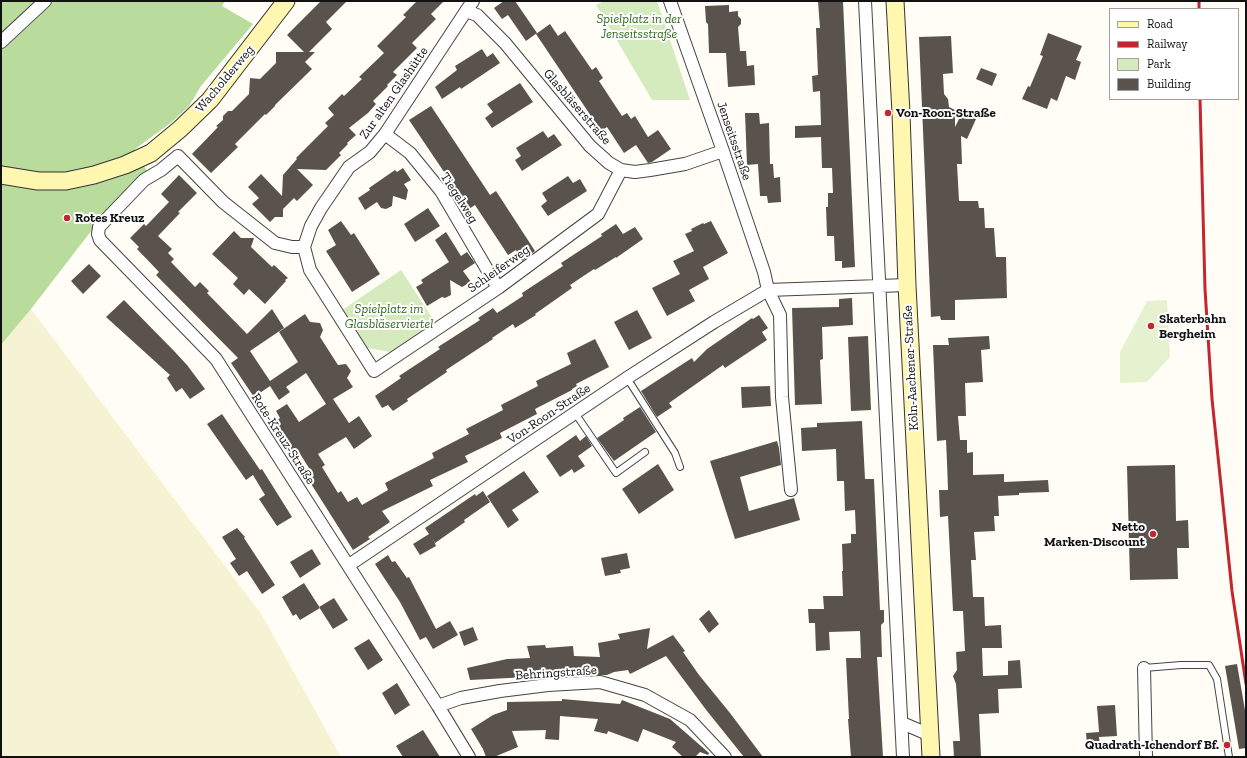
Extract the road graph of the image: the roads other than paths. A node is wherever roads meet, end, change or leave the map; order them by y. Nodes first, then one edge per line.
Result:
1 (44, 1) edge
2 (286, 1) edge
3 (473, 1) edge
4 (670, 1) edge
5 (865, 1) edge
6 (895, 1) edge
7 (472, 13) junction
8 (1, 42) edge
9 (385, 134) junction
10 (723, 151) junction
11 (622, 170) junction
12 (1, 175) edge
13 (304, 247) junction
14 (907, 285) junction
15 (879, 286) junction
16 (498, 288) junction
17 (768, 290) junction
18 (627, 378) junction
19 (575, 413) junction
20 (645, 452) dead end
21 (680, 467) dead end
22 (791, 490) dead end
23 (349, 565) junction
24 (1144, 668) joint
25 (438, 706) junction
26 (902, 723) junction
27 (930, 735) junction
28 (469, 757) edge
29 (725, 757) edge
30 (903, 757) edge
31 (931, 757) edge
32 (1146, 757) edge
33 (1229, 757) edge

1 - 8 street
2 - 12 main road, Wacholderweg
3 - 7 street, Zur alten Glashütte
4 - 10 street, Jenseitsstraße
5 - 15 street
6 - 14 main road, Köln-Aachener-Straße
7 - 9 street, Zur alten Glashütte
7 - 11 street, Glasbläserstraße
9 - 13 street, Zur alten Glashütte
9 - 16 street, Tiegelweg
10 - 11 street, Glasbläserstraße
10 - 17 street, Jenseitsstraße
11 - 16 street, Schleiferweg
13 - 16 street, Schleiferweg
13 - 23 street, Rote-Kreuz-Straße
14 - 15 street, Von-Roon-Straße
14 - 27 main road, Köln-Aachener-Straße
15 - 17 street, Von-Roon-Straße
15 - 26 street
17 - 18 street, Von-Roon-Straße
17 - 22 street
18 - 19 street, Von-Roon-Straße
18 - 21 lane
19 - 20 lane
19 - 23 street, Von-Roon-Straße
23 - 25 street, Rote-Kreuz-Straße
24 - 32 street
24 - 33 lane
25 - 28 street, Rote-Kreuz-Straße
25 - 29 street, Behringstraße
26 - 27 street
26 - 30 street
27 - 31 main road, Köln-Aachener-Straße

